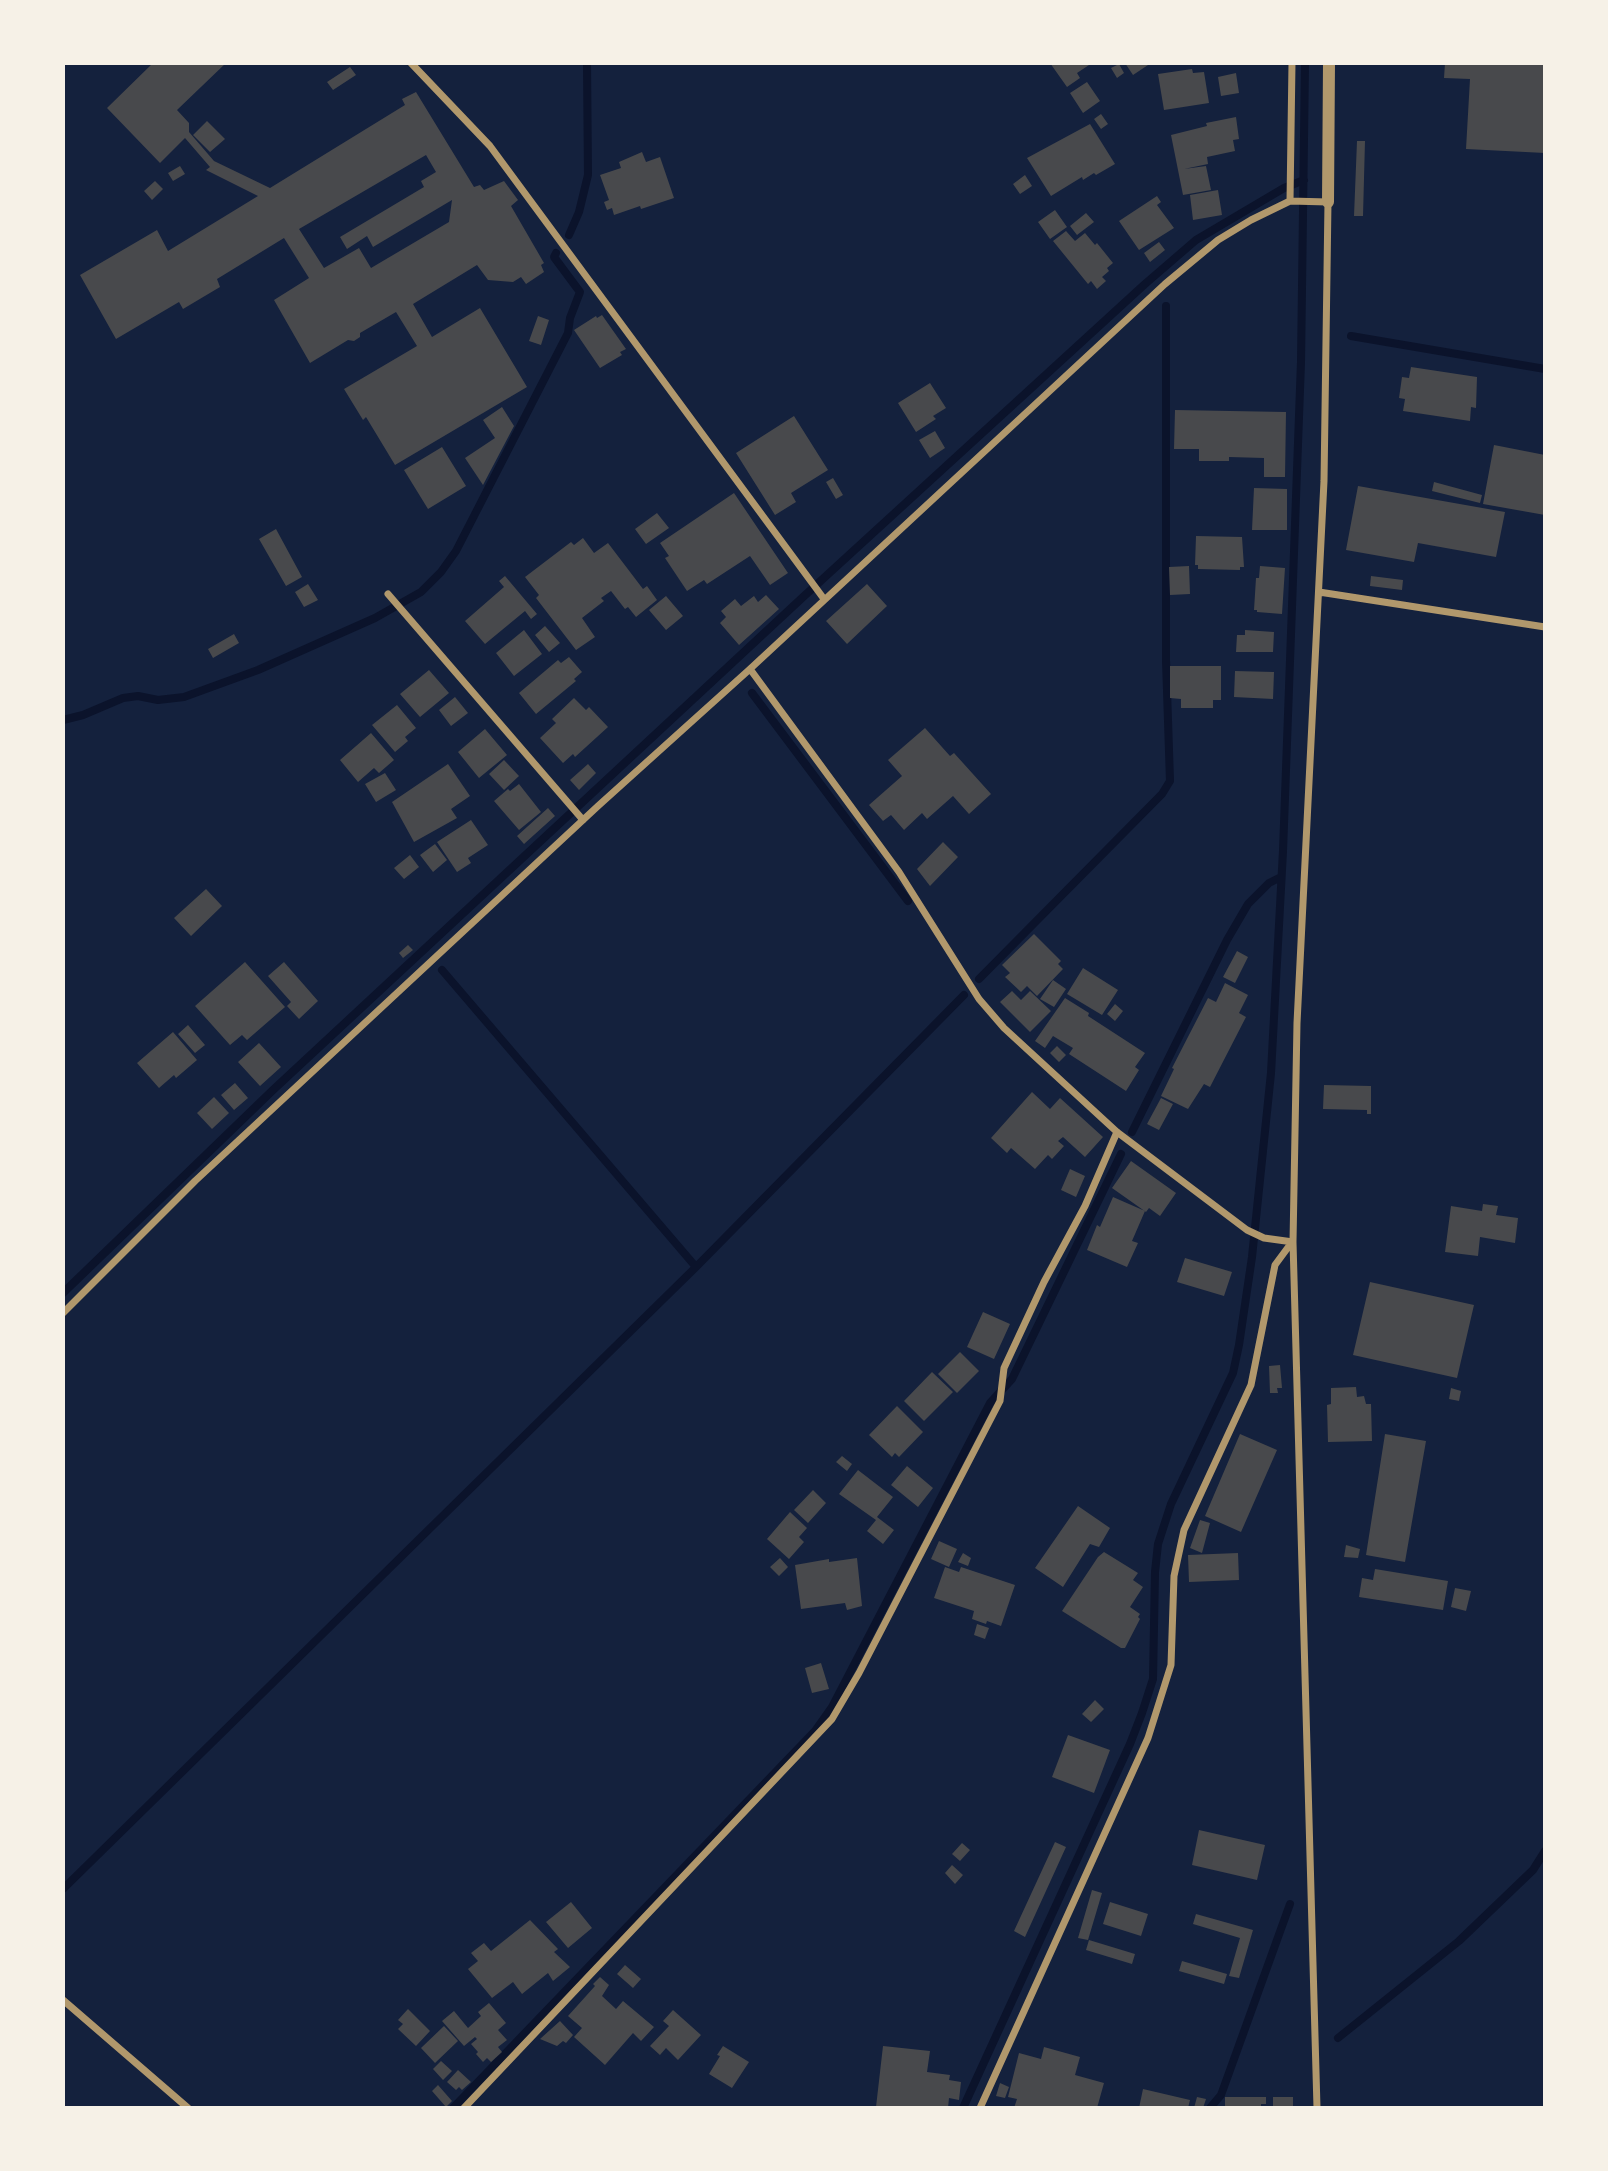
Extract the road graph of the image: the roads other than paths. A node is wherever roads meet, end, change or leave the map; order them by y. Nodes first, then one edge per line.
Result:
1 (411, 63) edge
2 (1292, 63) edge
3 (1329, 63) edge
4 (1292, 201) junction
5 (1328, 202) junction
6 (1318, 592) junction
7 (388, 594) dead end
8 (824, 599) junction
9 (1545, 627) edge
10 (750, 669) junction
11 (583, 820) junction
12 (1117, 1132) junction
13 (1293, 1242) junction
14 (63, 1313) edge
15 (63, 2000) edge
16 (188, 2108) edge
17 (464, 2108) edge
18 (979, 2108) edge
19 (1317, 2108) edge

1 - 8 street
2 - 4 street
3 - 5 street
4 - 5 street
4 - 8 street
5 - 6 street
6 - 9 street
6 - 13 street
7 - 11 street
8 - 10 street
10 - 11 street
10 - 12 street
11 - 14 street
12 - 13 street
12 - 17 street
13 - 18 street
13 - 19 street
15 - 16 street

